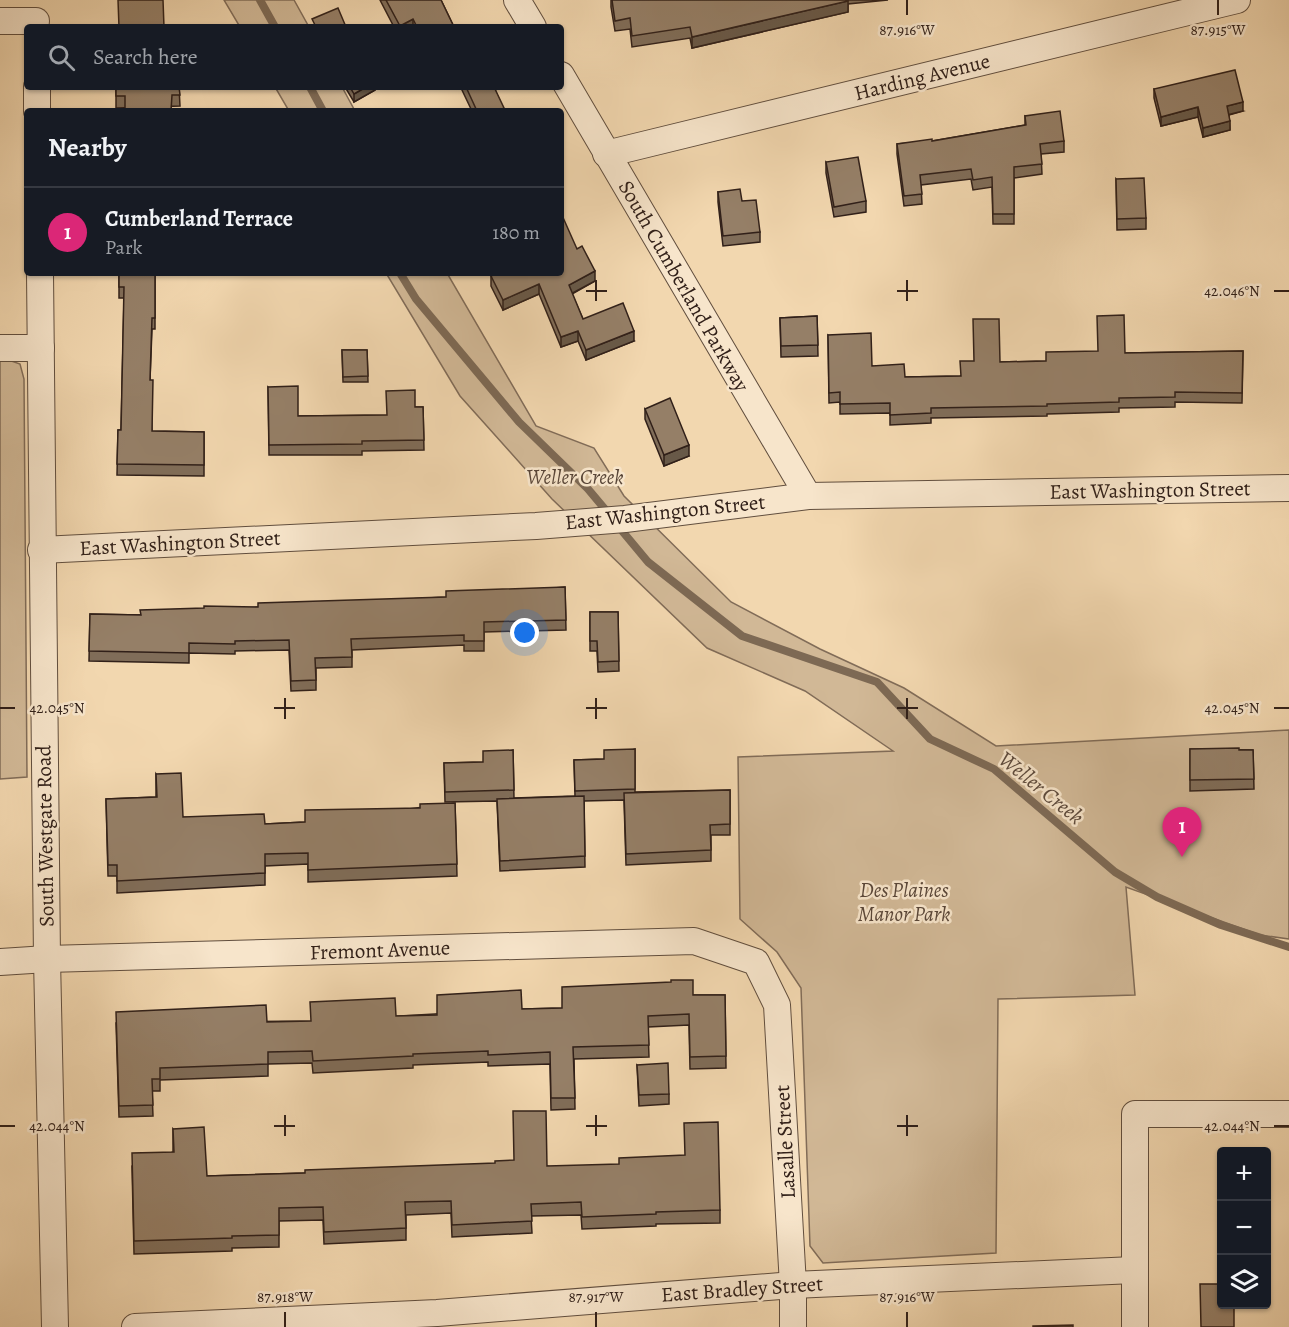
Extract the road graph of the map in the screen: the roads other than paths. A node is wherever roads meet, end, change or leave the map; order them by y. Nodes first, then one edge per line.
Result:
1 (517, 0) edge
2 (1237, 0) edge
3 (36, 16) edge
4 (0, 21) edge
5 (531, 24) edge
6 (564, 80) edge
7 (37, 90) edge
8 (37, 108) edge
9 (606, 154) junction
10 (40, 276) edge
11 (0, 348) edge
12 (41, 348) junction
13 (1289, 488) edge
14 (808, 496) junction
15 (41, 550) junction
16 (47, 959) junction
17 (0, 962) edge
18 (756, 962) joint
19 (1289, 1114) edge
20 (1134, 1270) junction
21 (793, 1285) junction
22 (437, 1320) edge
23 (55, 1327) edge
24 (135, 1327) edge
25 (793, 1327) edge
26 (1135, 1327) edge

1 - 5 street
2 - 9 street, Harding Avenue
3 - 4 street
6 - 9 street, South Cumberland Parkway
7 - 8 street
9 - 14 street, South Cumberland Parkway
10 - 12 street, South Westgate Road
11 - 12 street
12 - 15 street, South Westgate Road
13 - 14 street, East Washington Street
14 - 15 street, East Washington Street
15 - 16 street, South Westgate Road
16 - 17 street, Fremont Avenue
16 - 18 street, Fremont Avenue
16 - 23 street, South Westgate Road
18 - 21 street, Lasalle Street
19 - 20 street
20 - 21 street, East Bradley Street
20 - 26 street
21 - 22 street, East Bradley Street
21 - 25 street, Lasalle Street
22 - 24 street, East Bradley Street

